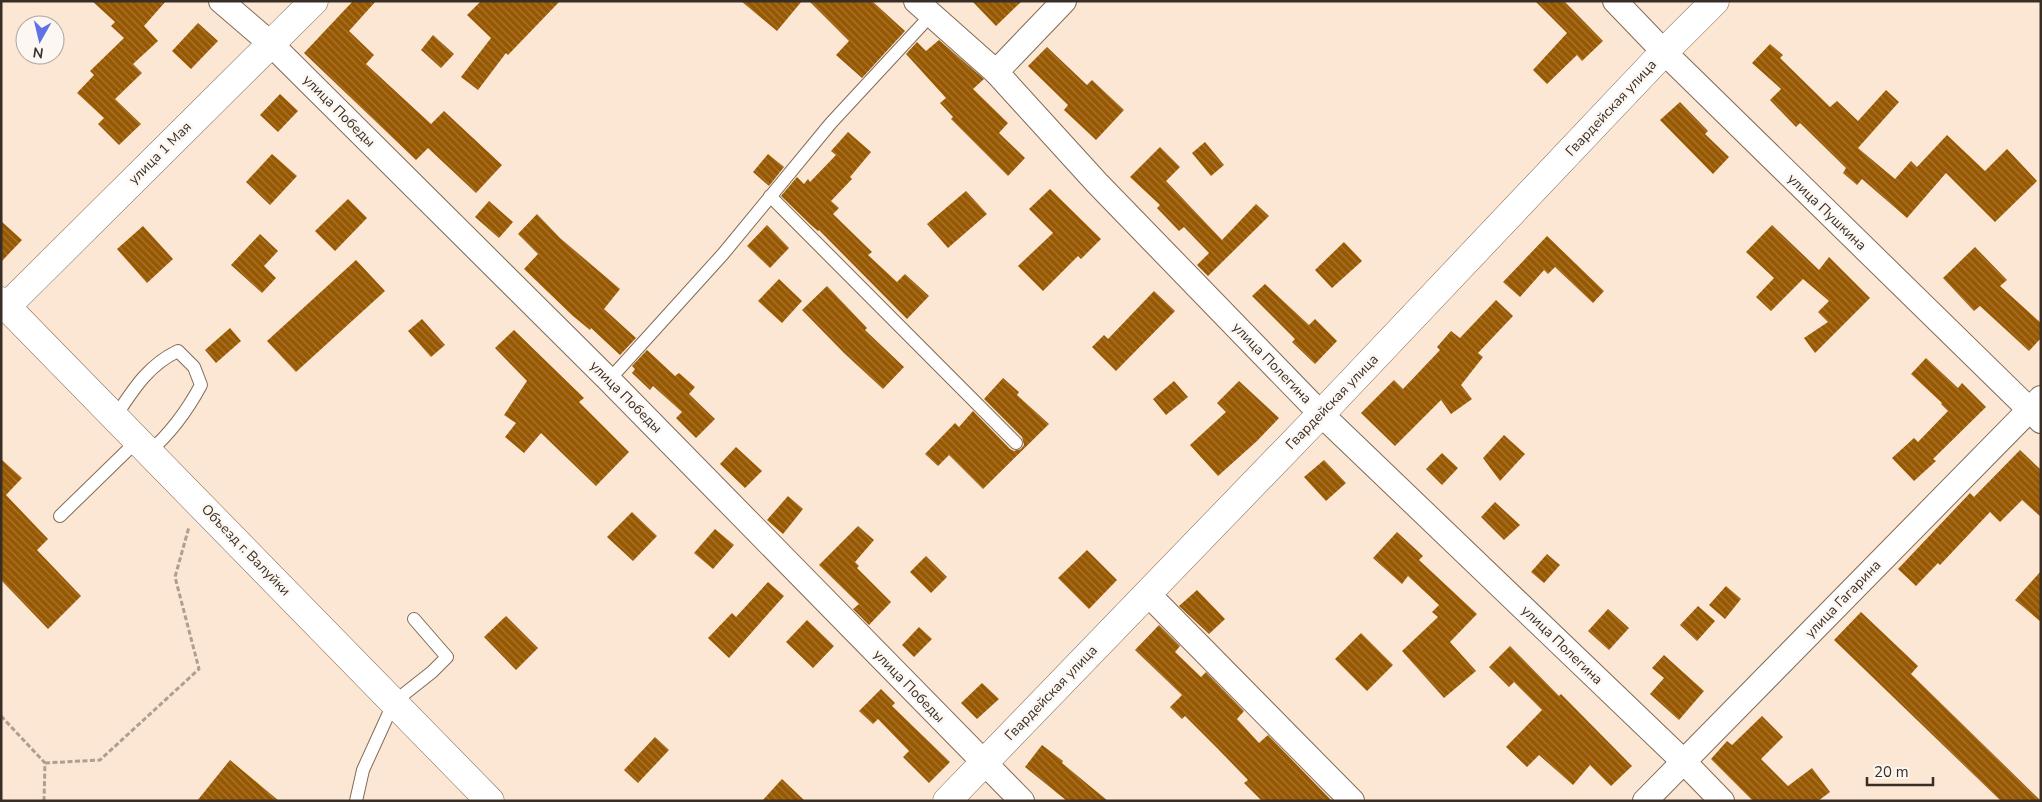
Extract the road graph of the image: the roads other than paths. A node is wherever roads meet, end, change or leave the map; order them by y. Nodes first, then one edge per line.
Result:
1 (221, 1) edge
2 (314, 1) edge
3 (1064, 1) edge
4 (1615, 1) edge
5 (1714, 1) edge
6 (923, 8) edge
7 (270, 43) junction
8 (1664, 52) junction
9 (996, 72) junction
10 (770, 196) junction
11 (4, 303) edge
12 (609, 380) junction
13 (2037, 410) edge
14 (1321, 414) junction
15 (116, 417) junction
16 (1016, 443) dead end
17 (144, 446) junction
18 (60, 516) dead end
19 (1147, 593) junction
20 (414, 619) dead end
21 (394, 702) junction
22 (984, 762) junction
23 (1684, 762) junction
24 (356, 801) edge
25 (490, 801) edge
26 (947, 801) edge
27 (1022, 801) edge
28 (1352, 801) edge
29 (1645, 801) edge
30 (1722, 801) edge

1 - 7 street, улица Победы
2 - 7 main road, улица 1 Мая
3 - 9 street
4 - 8 street, улица Пушкина
5 - 8 main road, Гвардейская улица
6 - 9 street, улица Полегина
6 - 10 lane
7 - 11 main road, улица 1 Мая
7 - 12 street, улица Победы
8 - 13 street, улица Пушкина
8 - 14 main road, Гвардейская улица
9 - 14 street, улица Полегина
10 - 12 lane
10 - 16 lane
11 - 15 main road, Объезд г. Валуйки
12 - 22 street, улица Победы
13 - 23 street, улица Гагарина
14 - 19 main road, Гвардейская улица
14 - 23 street, улица Полегина
15 - 17 main road, Объезд г. Валуйки
15 - 17 lane
17 - 18 lane
17 - 21 main road, Объезд г. Валуйки
19 - 22 main road, Гвардейская улица
19 - 28 street
20 - 21 lane
21 - 24 lane
21 - 25 main road, Объезд г. Валуйки
22 - 26 main road, Гвардейская улица
22 - 27 street, улица Победы
23 - 29 street, улица Гагарина
23 - 30 street, улица Полегина

